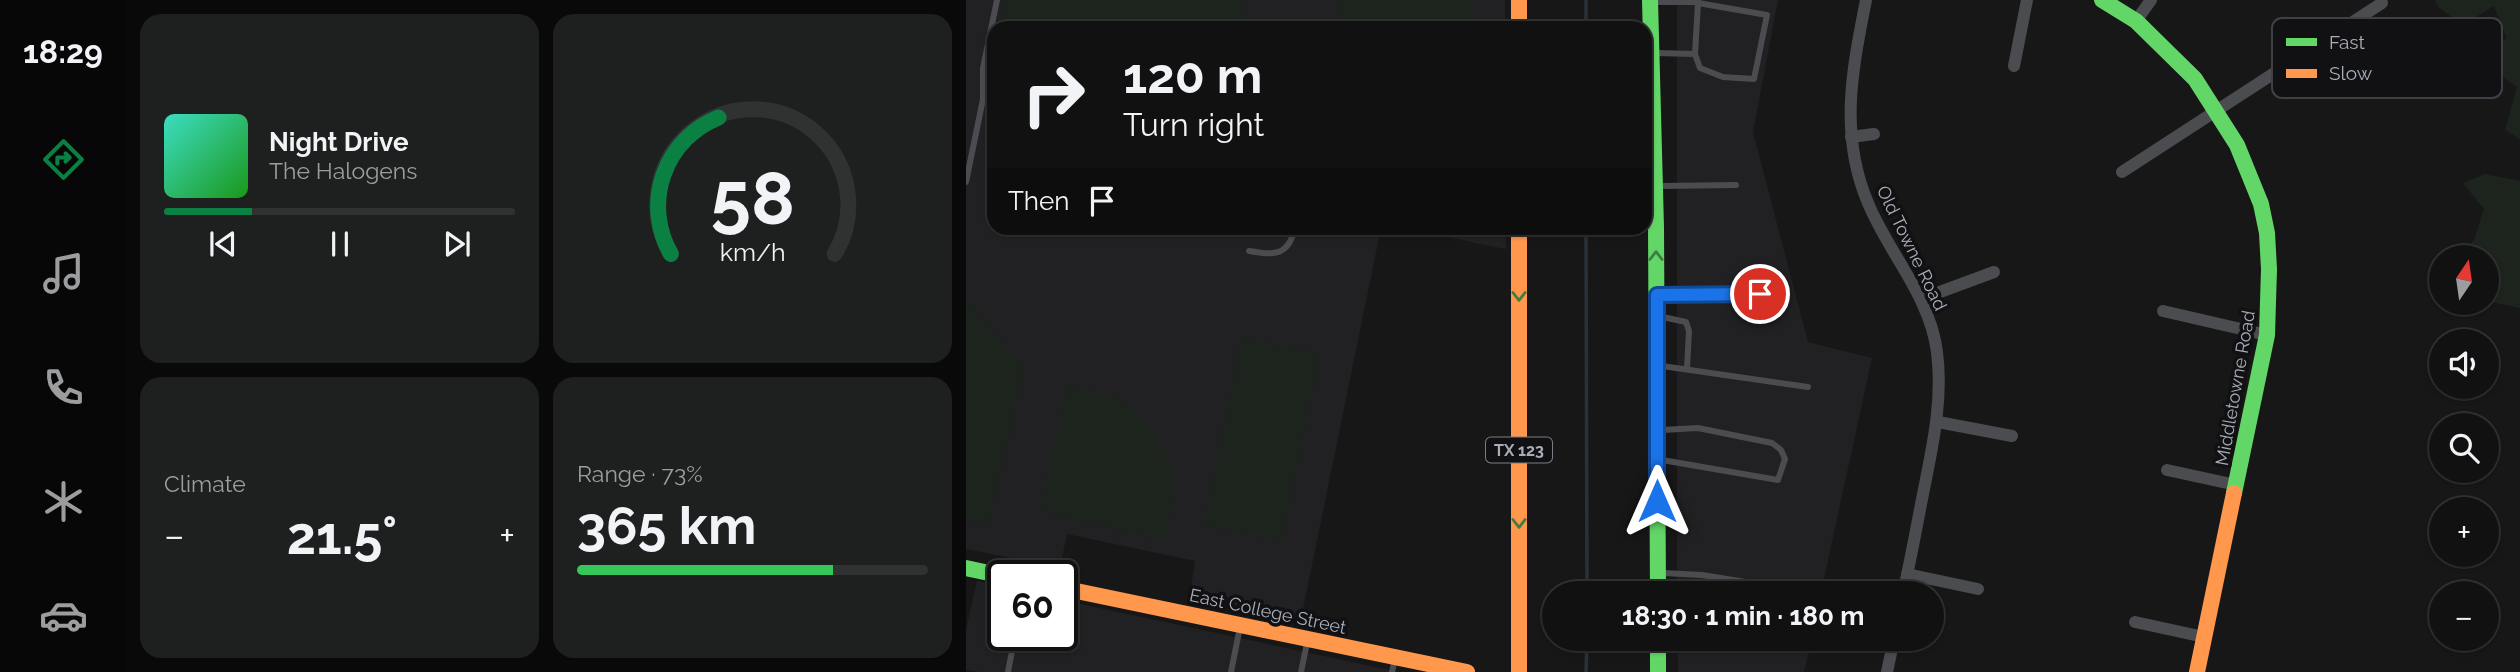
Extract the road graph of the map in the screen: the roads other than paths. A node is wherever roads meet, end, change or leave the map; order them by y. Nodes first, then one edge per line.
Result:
1 (997, 0) edge
2 (1866, 0) edge
3 (2027, 0) edge
4 (2102, 0) edge
5 (2151, 0) edge
6 (1650, 1) edge
7 (1698, 1) edge
8 (2382, 2) dead end
9 (1520, 3) edge
10 (2357, 18) edge
11 (993, 21) edge
12 (1519, 21) edge
13 (1650, 21) edge
14 (2136, 21) junction
15 (987, 49) edge
16 (1652, 53) edge
17 (1695, 54) junction
18 (2014, 66) dead end
19 (2272, 73) edge
20 (2214, 110) junction
21 (1652, 120) edge
22 (1874, 134) dead end
23 (1851, 137) junction
24 (2122, 172) dead end
25 (966, 182) edge
26 (1736, 185) dead end
27 (1654, 187) junction
28 (1293, 235) edge
29 (1519, 235) edge
30 (1249, 251) dead end
31 (1994, 272) dead end
32 (1760, 294) dead end
33 (1657, 295) junction
34 (1921, 299) junction
35 (2163, 311) dead end
36 (1657, 316) junction
37 (2267, 335) junction
38 (1657, 365) junction
39 (1687, 369) junction
40 (1808, 387) dead end
41 (1938, 422) junction
42 (1657, 430) junction
43 (2012, 436) dead end
44 (1657, 458) junction
45 (2167, 470) dead end
46 (2236, 485) junction
47 (966, 568) edge
48 (987, 573) edge
49 (1657, 573) junction
50 (1907, 574) junction
51 (1657, 581) edge
52 (1739, 581) edge
53 (1906, 581) edge
54 (1978, 589) dead end
55 (1078, 591) edge
56 (2135, 622) dead end
57 (1241, 625) junction
58 (2204, 637) junction
59 (1308, 639) junction
60 (1012, 651) edge
61 (1658, 651) edge
62 (1891, 651) edge
63 (1394, 665) edge
64 (1008, 672) edge
65 (1231, 672) edge
66 (1301, 672) edge
67 (1466, 672) edge
68 (1519, 672) edge
69 (1658, 672) edge
70 (1887, 672) edge
71 (2197, 672) edge

1 - 11 lane
2 - 23 street, Old Towne Road
3 - 18 street
4 - 14 street, Middletowne Road
5 - 14 street
6 - 7 lane
6 - 13 street
7 - 17 lane
7 - 17 lane
8 - 10 street
9 - 12 street
14 - 20 street, Middletowne Road
15 - 25 lane
16 - 17 lane
19 - 20 street
20 - 24 street
20 - 37 street, Middletowne Road
21 - 27 street
22 - 23 street
23 - 34 street, Old Towne Road
26 - 27 lane
33 -> 27 street
28 - 30 lane
29 -> 68 street, TX 123
31 - 34 street
32 - 33 lane
33 - 36 street
34 - 41 street, Old Towne Road
35 - 37 street
36 - 38 street
36 - 39 lane
37 - 46 street, Middletowne Road
38 - 39 lane
38 - 42 street
39 - 40 lane
41 - 43 street
41 - 50 street, Old Towne Road
42 - 44 street
42 - 44 lane
44 - 49 street
45 - 46 street
46 - 58 street, Middletowne Road
47 - 48 street
49 - 51 street
49 - 52 lane
50 - 53 street, Old Towne Road
50 - 54 street
55 - 57 street, East College Street
56 - 58 street
57 - 59 street, East College Street
57 - 65 lane
58 - 71 street, Middletowne Road
59 - 63 street, East College Street
59 - 66 lane
60 - 64 lane
61 - 69 street
62 - 70 street
63 - 67 street, East College Street

